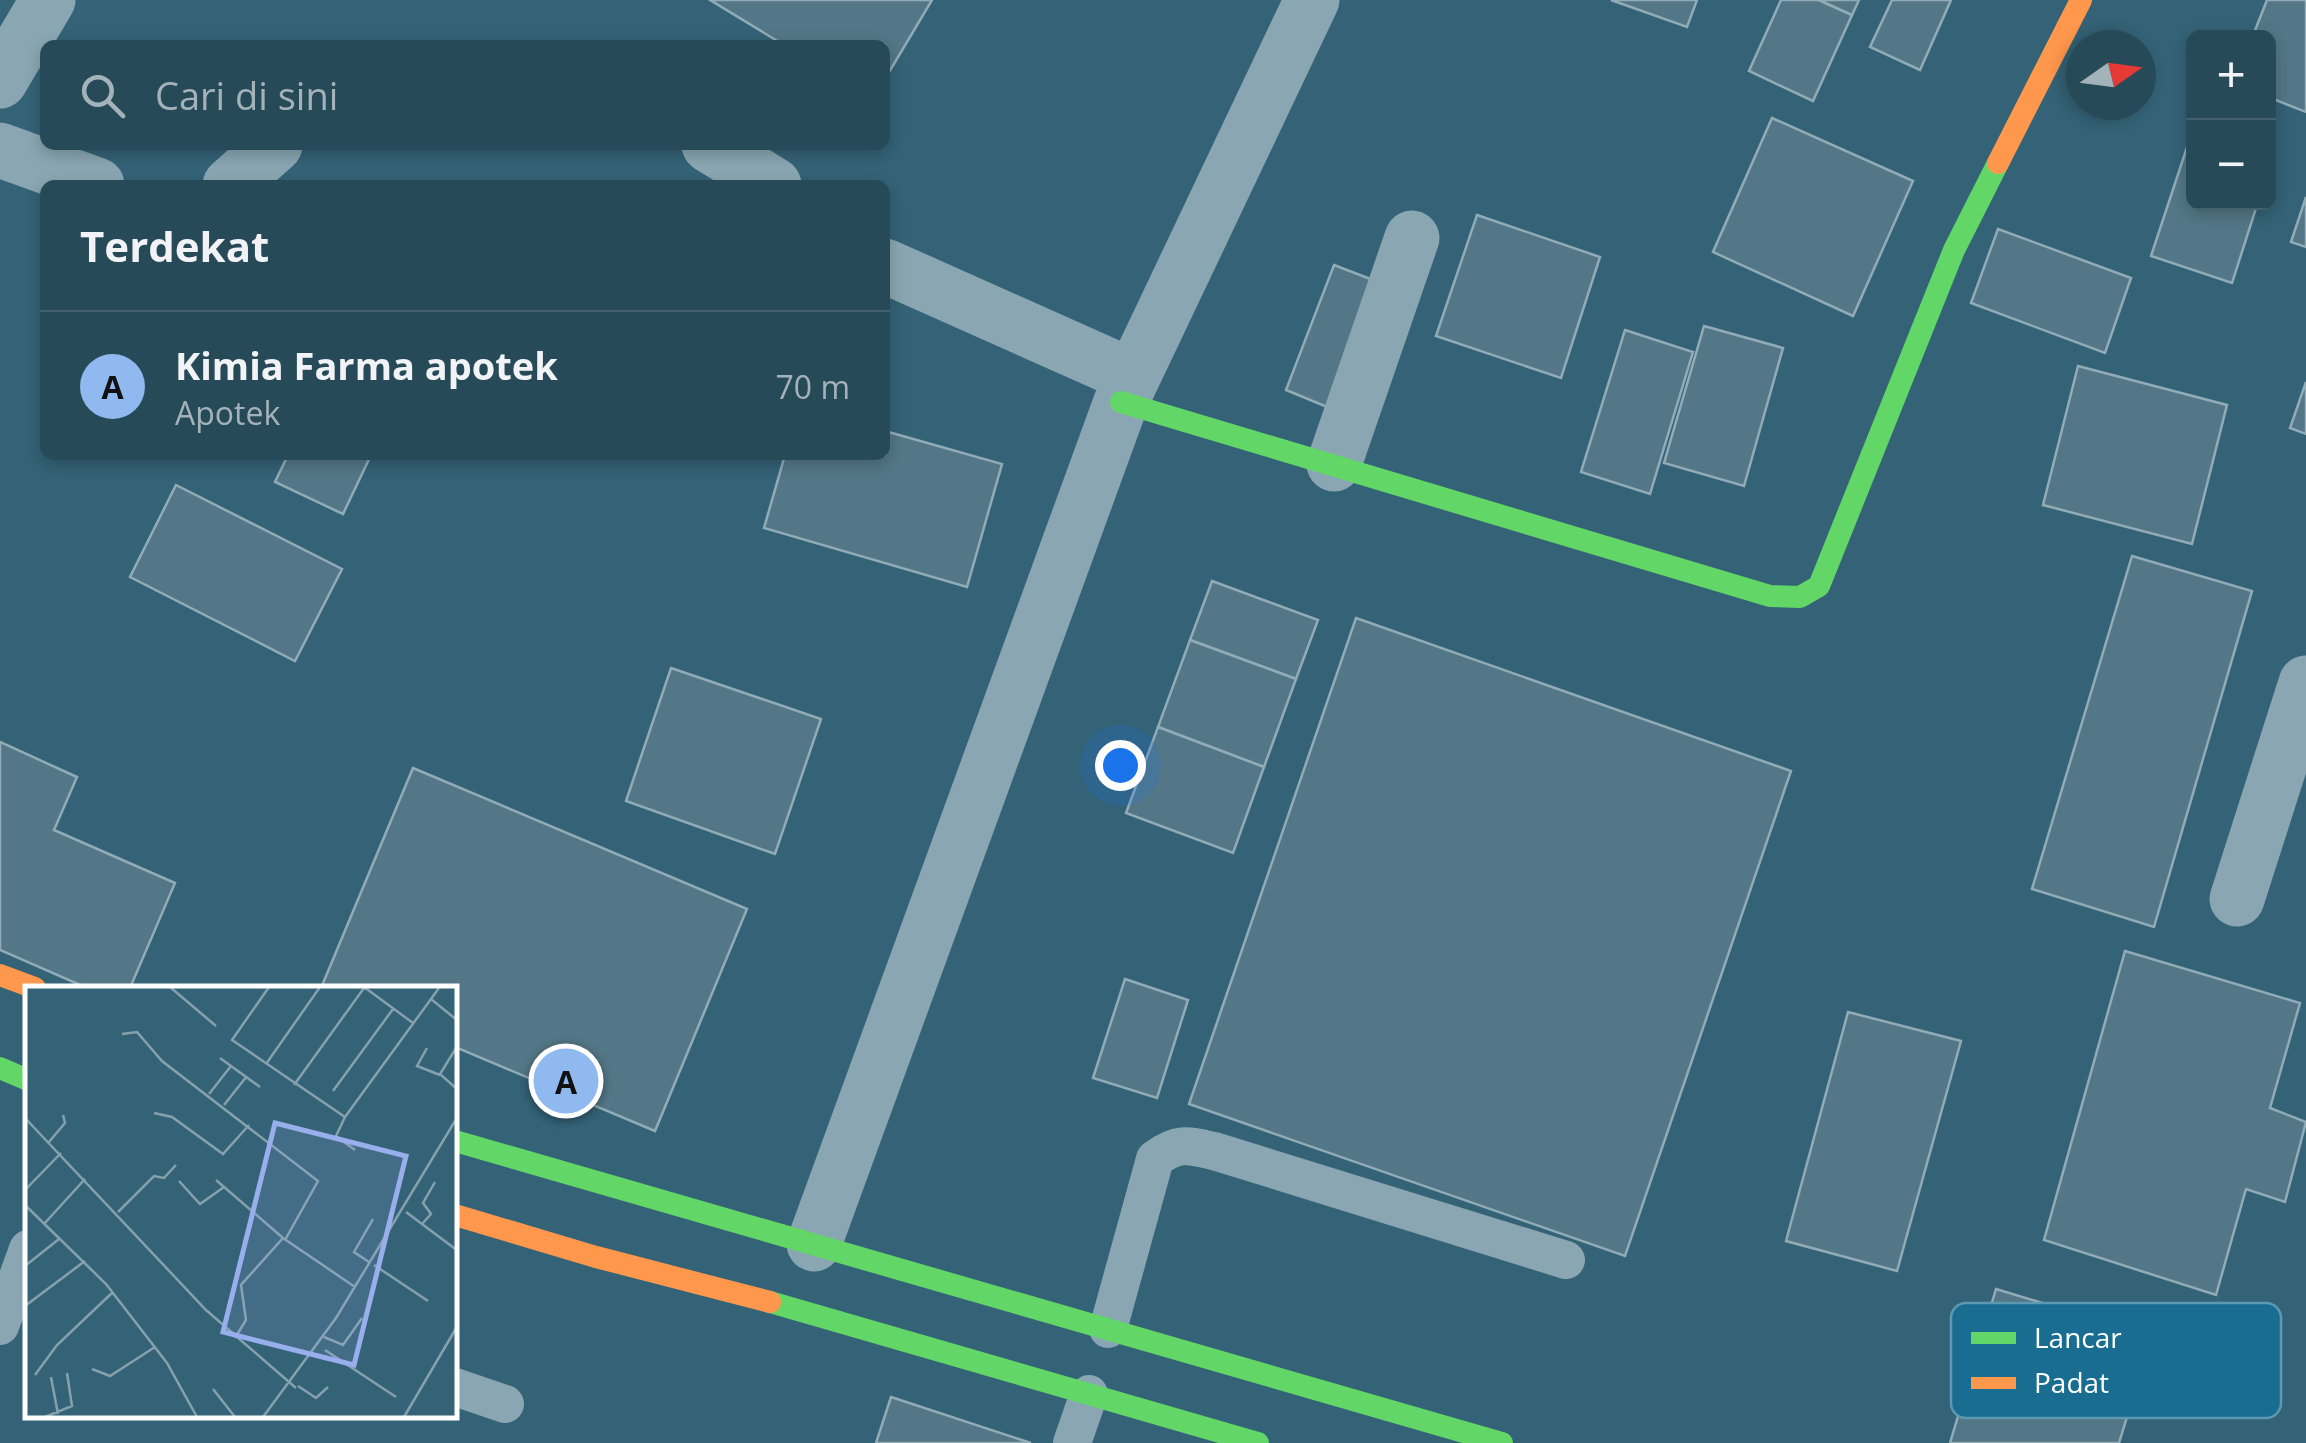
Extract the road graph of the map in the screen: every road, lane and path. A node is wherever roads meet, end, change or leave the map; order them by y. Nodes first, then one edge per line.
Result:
1 (48, 0) edge
2 (1312, 0) edge
3 (2081, 0) edge
4 (0, 81) edge
5 (0, 150) edge
6 (269, 150) edge
7 (718, 150) edge
8 (83, 180) edge
9 (236, 180) edge
10 (766, 180) edge
11 (1412, 238) dead end
12 (890, 269) edge
13 (1126, 389) junction
14 (1334, 464) junction
15 (2306, 682) edge
16 (2237, 899) dead end
17 (0, 975) edge
18 (30, 986) edge
19 (0, 1068) edge
20 (25, 1079) edge
21 (458, 1142) edge
22 (458, 1216) edge
23 (814, 1244) junction
24 (25, 1258) edge
25 (1566, 1260) dead end
26 (0, 1326) edge
27 (1108, 1329) junction
28 (458, 1388) edge
29 (1090, 1394) junction
30 (504, 1404) dead end
31 (1072, 1443) edge
32 (1258, 1443) edge
33 (1502, 1443) edge

1 - 4 street
2 - 13 street
3 - 14 main road
5 - 8 street
6 - 9 street
7 - 10 street
11 - 14 street
12 - 13 street
13 - 14 main road
13 - 23 street
15 - 16 street
17 - 18 main road
19 - 20 main road
21 - 23 main road
22 - 29 main road
23 - 27 main road
24 - 26 lane
25 - 27 lane
27 - 33 main road
28 - 30 lane
29 - 31 lane
29 - 32 main road

